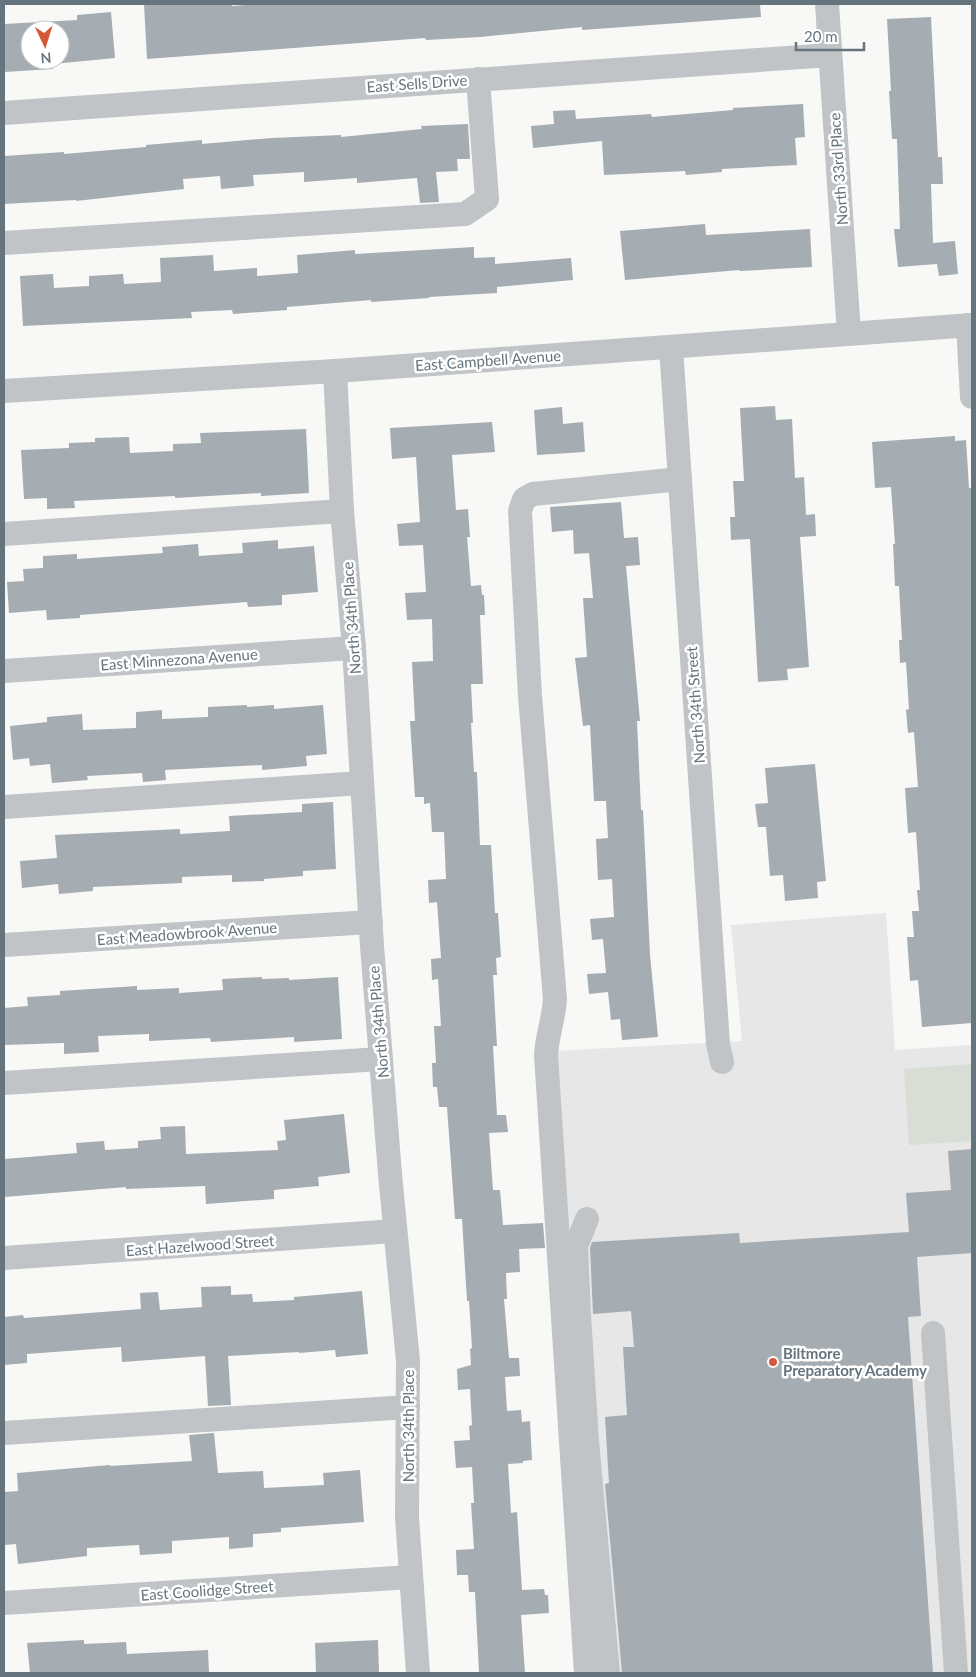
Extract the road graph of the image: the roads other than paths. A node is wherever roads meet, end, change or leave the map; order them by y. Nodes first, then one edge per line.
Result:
1 (827, 4) edge
2 (830, 55) junction
3 (478, 79) junction
4 (4, 113) edge
5 (4, 243) edge
6 (970, 325) edge
7 (849, 334) junction
8 (671, 347) junction
9 (335, 371) junction
10 (4, 391) edge
11 (972, 397) edge
12 (680, 479) junction
13 (342, 511) junction
14 (4, 534) edge
15 (354, 648) junction
16 (4, 671) edge
17 (362, 783) junction
18 (4, 807) edge
19 (371, 922) junction
20 (4, 945) edge
21 (381, 1059) junction
22 (722, 1062) dead end
23 (4, 1083) edge
24 (587, 1219) dead end
25 (395, 1231) junction
26 (4, 1258) edge
27 (933, 1333) dead end
28 (408, 1407) junction
29 (4, 1433) edge
30 (411, 1577) junction
31 (4, 1603) edge
32 (418, 1673) edge
33 (586, 1673) edge
34 (608, 1673) edge
35 (956, 1673) edge

1 - 2 street, North 33rd Place
2 - 3 street, East Sells Drive
2 - 7 street, North 33rd Place
3 - 4 street, East Sells Drive
3 - 5 street
6 - 7 street, East Campbell Avenue
6 - 11 street
7 - 8 street, East Campbell Avenue
8 - 9 street, East Campbell Avenue
8 - 12 street, North 34th Street
9 - 10 street, East Campbell Avenue
9 - 13 street, North 34th Place
12 - 22 street, North 34th Street
12 - 33 street
13 - 14 street
13 - 15 street, North 34th Place
15 - 16 street, East Minnezona Avenue
15 - 17 street, North 34th Place
17 - 18 street
17 - 19 street, North 34th Place
19 - 20 street, East Meadowbrook Avenue
19 - 21 street, North 34th Place
21 - 23 street
21 - 25 street, North 34th Place
24 - 34 street
25 - 26 street, East Hazelwood Street
25 - 28 street, North 34th Place
27 - 35 street
28 - 29 street
28 - 30 street, North 34th Place
30 - 31 street, East Coolidge Street
30 - 32 street, North 34th Place

